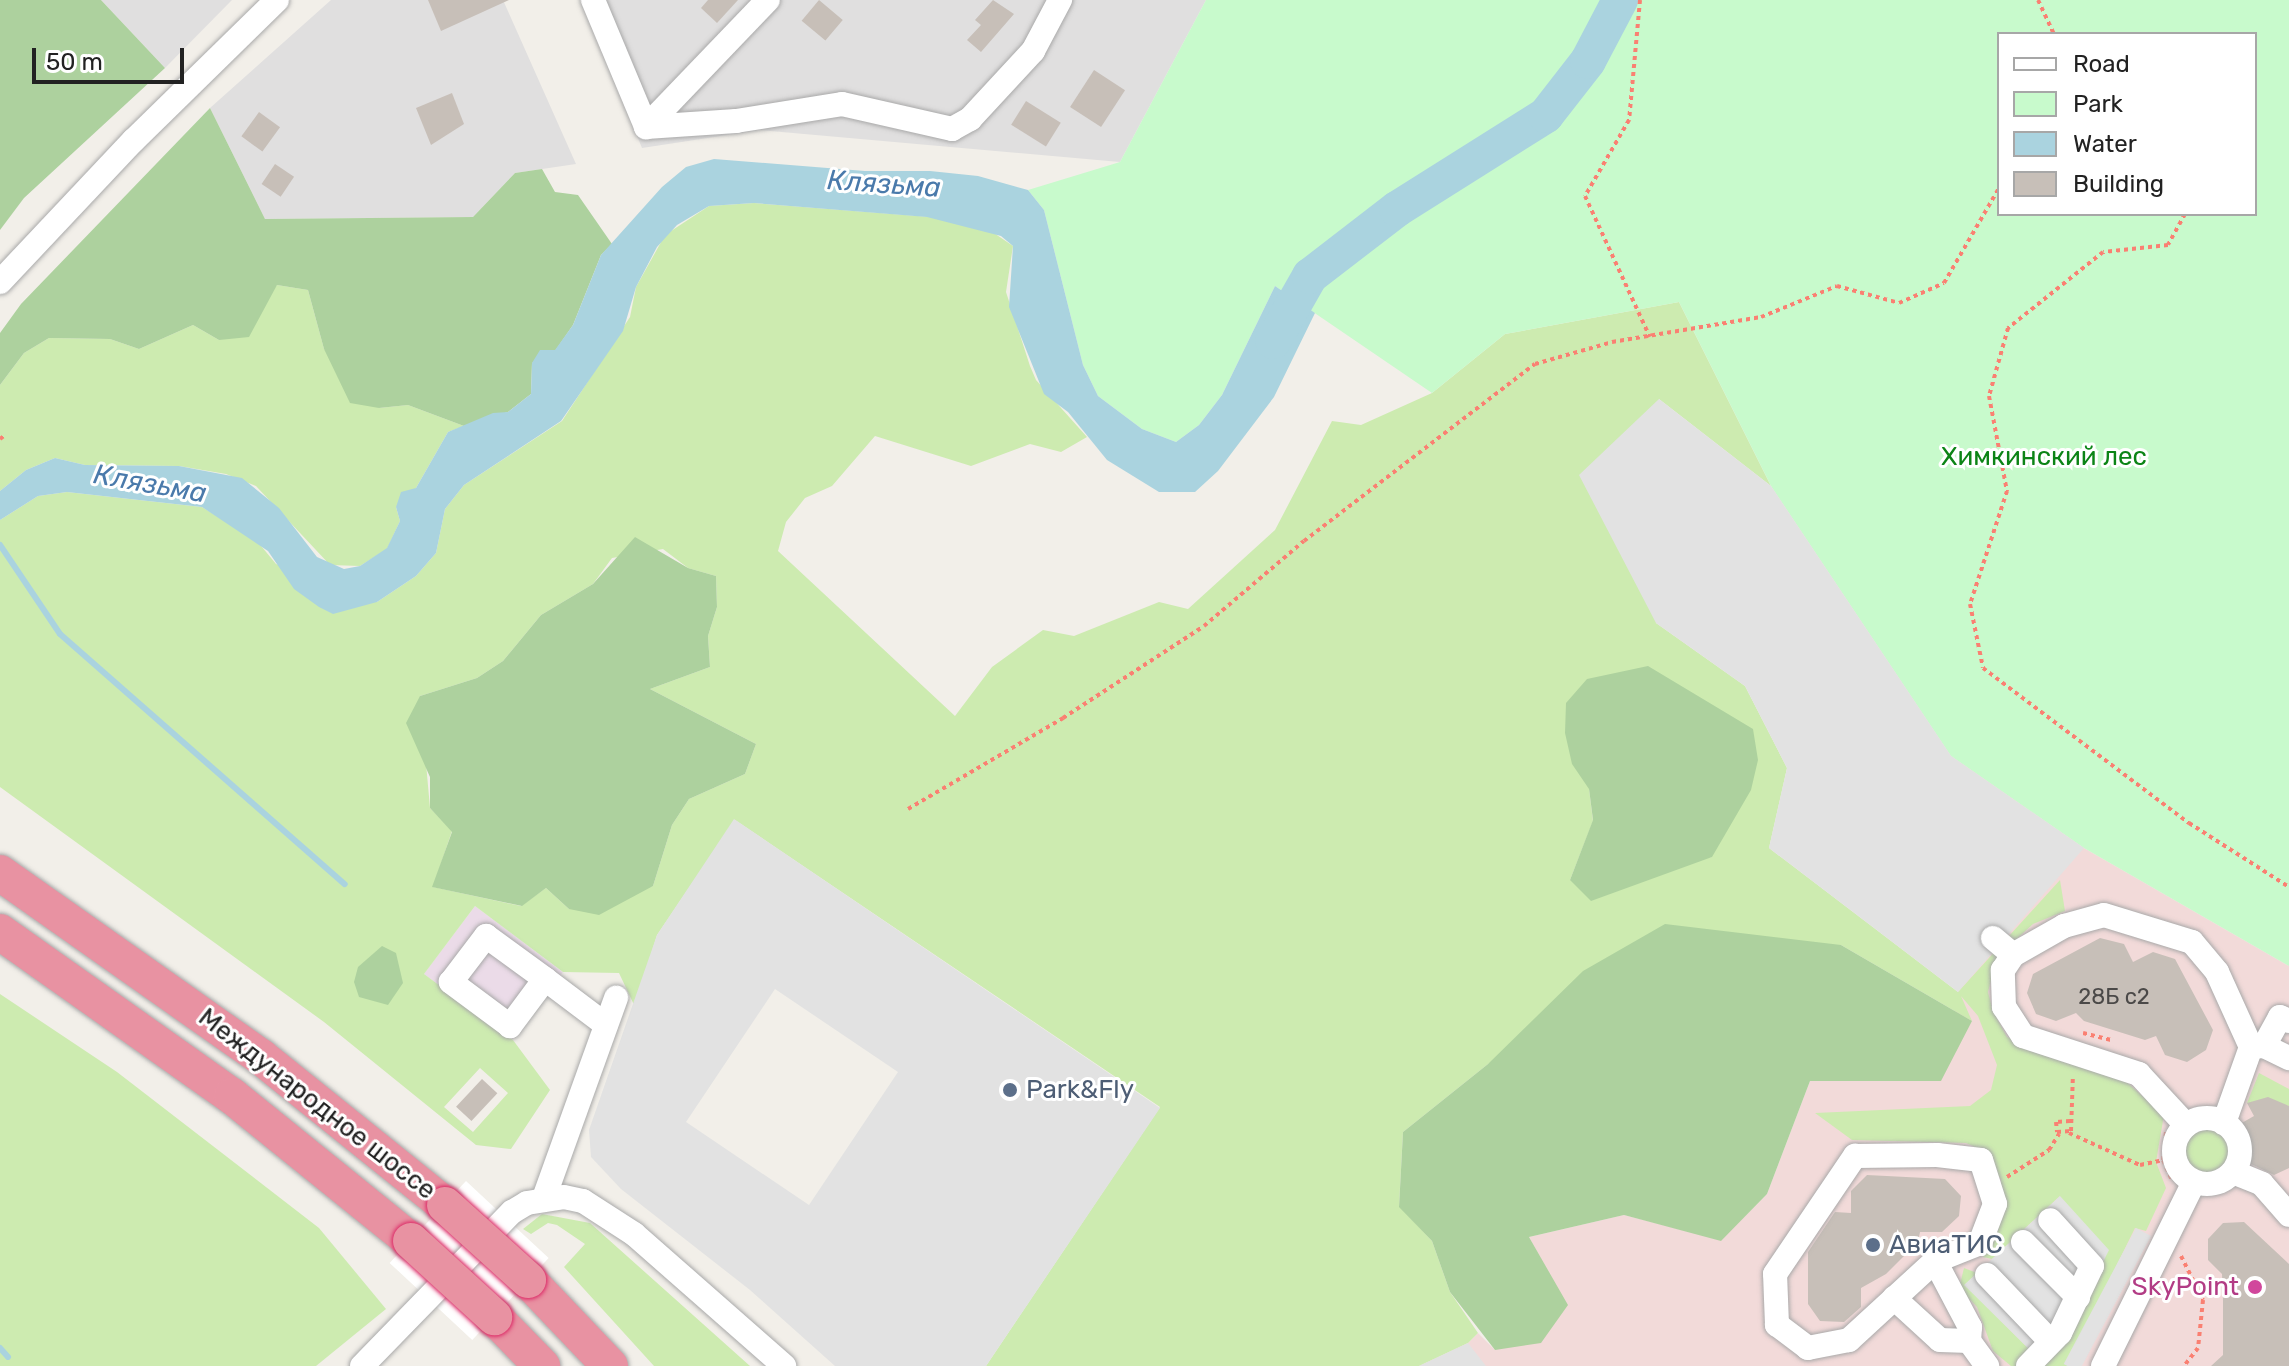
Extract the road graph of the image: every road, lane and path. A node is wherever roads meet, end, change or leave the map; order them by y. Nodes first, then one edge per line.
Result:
1 (277, 0) edge
2 (593, 0) edge
3 (768, 0) edge
4 (1060, 0) edge
5 (1640, 0) edge
6 (2038, 0) edge
7 (2053, 32) edge
8 (646, 127) junction
9 (1997, 191) edge
10 (2184, 216) edge
11 (0, 282) edge
12 (1650, 337) junction
13 (908, 809) dead end
14 (0, 873) edge
15 (2289, 887) edge
16 (0, 932) edge
17 (1993, 938) dead end
18 (2013, 955) junction
19 (545, 979) dead end
20 (616, 998) dead end
21 (2289, 1021) edge
22 (606, 1025) junction
23 (2258, 1046) junction
24 (2289, 1058) edge
25 (2076, 1064) dead end
26 (2070, 1121) junction
27 (2224, 1123) junction
28 (2186, 1125) junction
29 (2069, 1133) junction
30 (2059, 1134) junction
31 (2156, 1162) dead end
32 (2233, 1172) junction
33 (2001, 1180) dead end
34 (2194, 1182) junction
35 (544, 1198) junction
36 (2289, 1215) edge
37 (2050, 1220) dead end
38 (2023, 1242) dead end
39 (2179, 1254) dead end
40 (1935, 1261) junction
41 (1987, 1275) dead end
42 (2078, 1297) junction
43 (1894, 1298) junction
44 (1969, 1341) junction
45 (2050, 1341) junction
46 (373, 1363) edge
47 (542, 1366) edge
48 (610, 1366) edge
49 (784, 1366) edge
50 (1987, 1366) edge
51 (2028, 1366) edge
52 (2103, 1366) edge
53 (2184, 1366) edge

1 - 11 street
2 - 8 street
3 - 8 street
4 - 8 street
5 - 12 path
6 - 7 path
9 - 12 path
10 - 15 path
12 - 13 path
14 - 48 highway, Международное шоссе, bridge
16 - 47 highway, Международное шоссе, bridge
17 - 18 street
18 - 23 street
18 - 28 street
19 - 22 street
20 - 22 street
21 - 23 street
22 - 35 street
23 - 24 street
23 - 27 street
25 - 26 path
26 - 29 path
26 - 30 path
27 - 28 street
27 - 32 street
28 - 34 street
29 - 30 path
29 - 31 path
30 - 33 path
32 - 34 street
32 - 36 street
34 - 52 street
35 - 46 street
35 - 49 street
37 - 42 street
38 - 42 street
39 - 53 path
40 - 43 street
40 - 43 street
40 - 44 street
41 - 45 street
42 - 45 street
43 - 44 street
44 - 50 street
45 - 51 street

